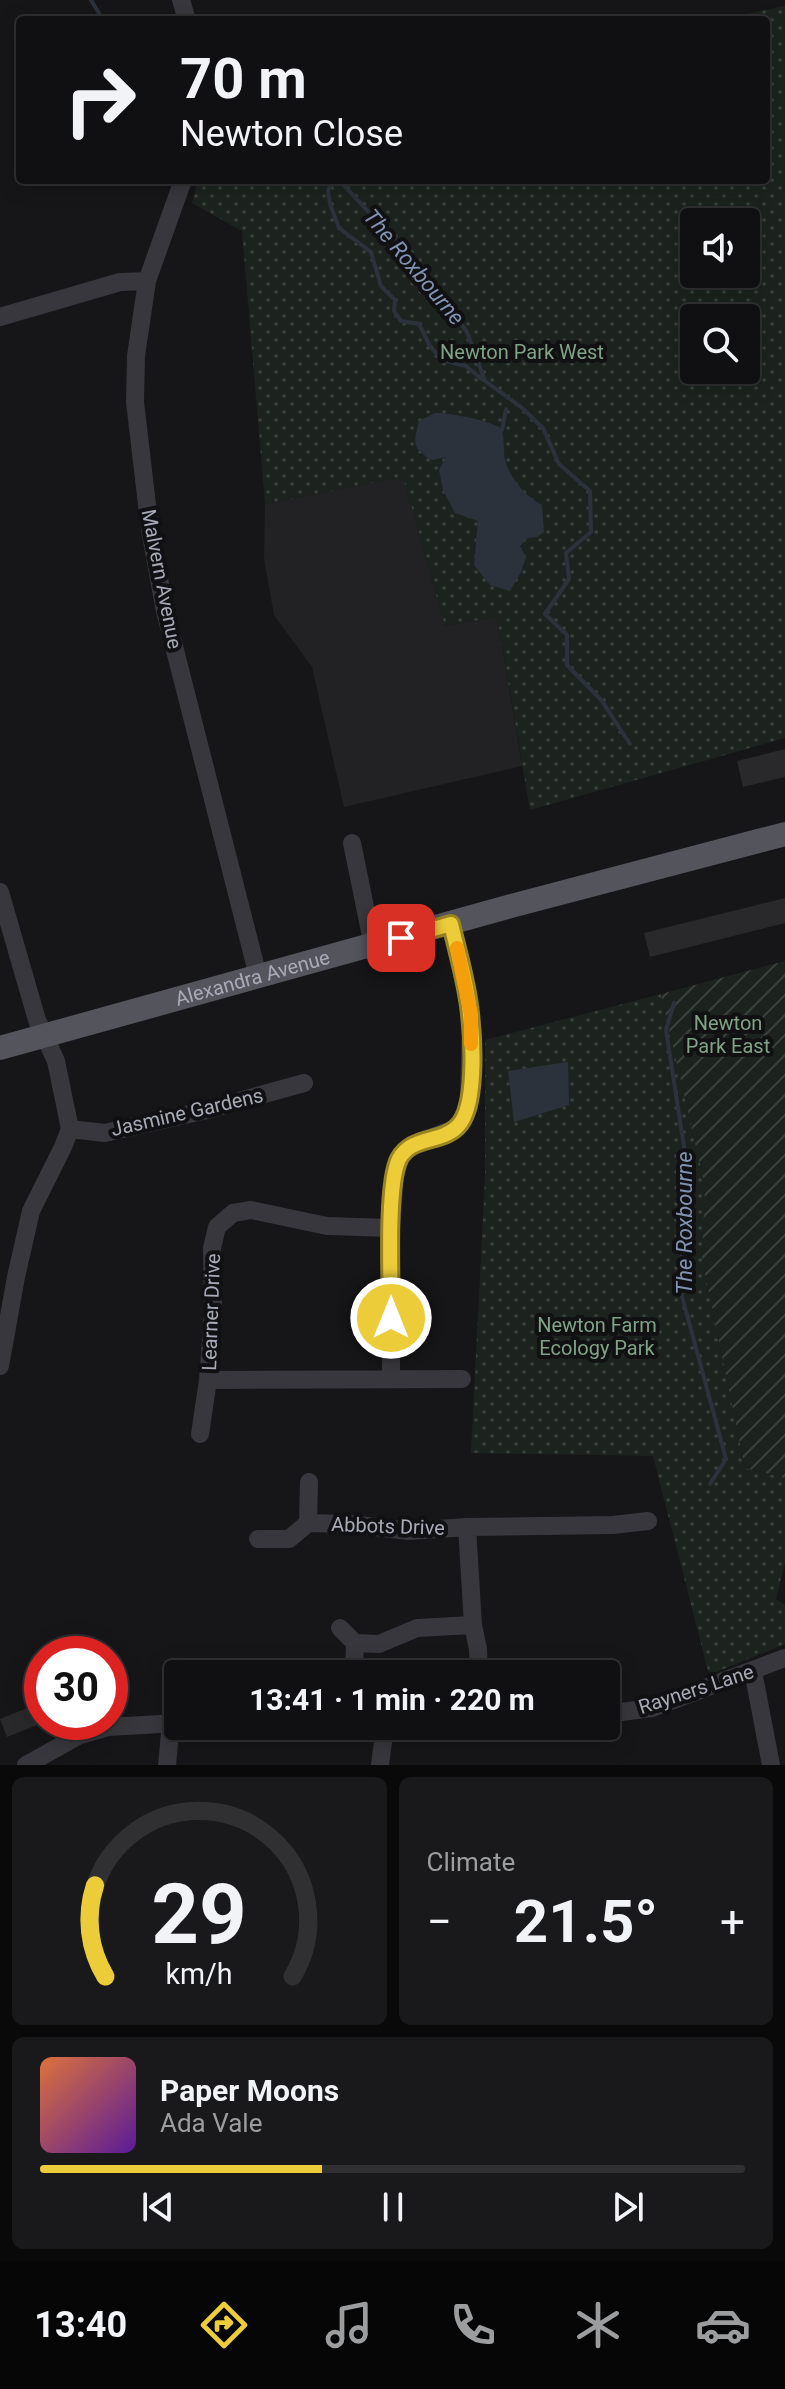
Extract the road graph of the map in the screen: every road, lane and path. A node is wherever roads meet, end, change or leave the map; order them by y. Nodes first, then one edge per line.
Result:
1 (182, 184) edge
2 (147, 281) junction
3 (0, 317) edge
4 (785, 834) edge
5 (352, 843) dead end
6 (0, 892) edge
7 (451, 924) junction
8 (373, 946) junction
9 (258, 976) junction
10 (44, 1037) junction
11 (0, 1048) edge
12 (304, 1083) dead end
13 (70, 1129) junction
14 (391, 1228) junction
15 (0, 1366) edge
16 (391, 1378) junction
17 (462, 1379) dead end
18 (208, 1380) junction
19 (200, 1434) dead end
20 (309, 1482) dead end
21 (648, 1521) dead end
22 (308, 1523) junction
23 (467, 1527) junction
24 (258, 1539) dead end
25 (473, 1625) junction
26 (340, 1628) dead end
27 (355, 1643) junction
28 (785, 1658) edge
29 (354, 1660) edge
30 (478, 1660) edge
31 (753, 1671) junction
32 (620, 1712) edge
33 (164, 1724) edge
34 (172, 1740) edge
35 (383, 1740) edge
36 (26, 1765) edge
37 (167, 1765) edge
38 (380, 1765) edge
39 (771, 1765) edge

1 - 2 street, Malvern Avenue
2 - 3 street
2 - 9 street, Malvern Avenue
4 - 7 main road, Alexandra Avenue
5 - 8 street
6 - 10 street
7 - 8 main road, Alexandra Avenue
7 - 14 street
8 - 9 main road, Alexandra Avenue
9 - 10 main road, Alexandra Avenue
10 - 11 main road, Alexandra Avenue
10 - 13 street
12 - 13 street, Jasmine Gardens
13 - 15 street
14 - 16 street
14 - 18 street, Learner Drive
16 - 17 street
16 - 18 street
18 - 19 street, Learner Drive
20 - 22 street, Abbots Drive
21 - 23 street, Abbots Drive
22 - 23 street, Abbots Drive
22 - 24 street, Abbots Drive
23 - 25 street
25 - 27 street
25 - 30 street
26 - 27 street
27 - 29 street
28 - 31 street, Rayners Lane
31 - 32 street, Rayners Lane
31 - 39 street
33 - 36 street
34 - 37 street
35 - 38 street

